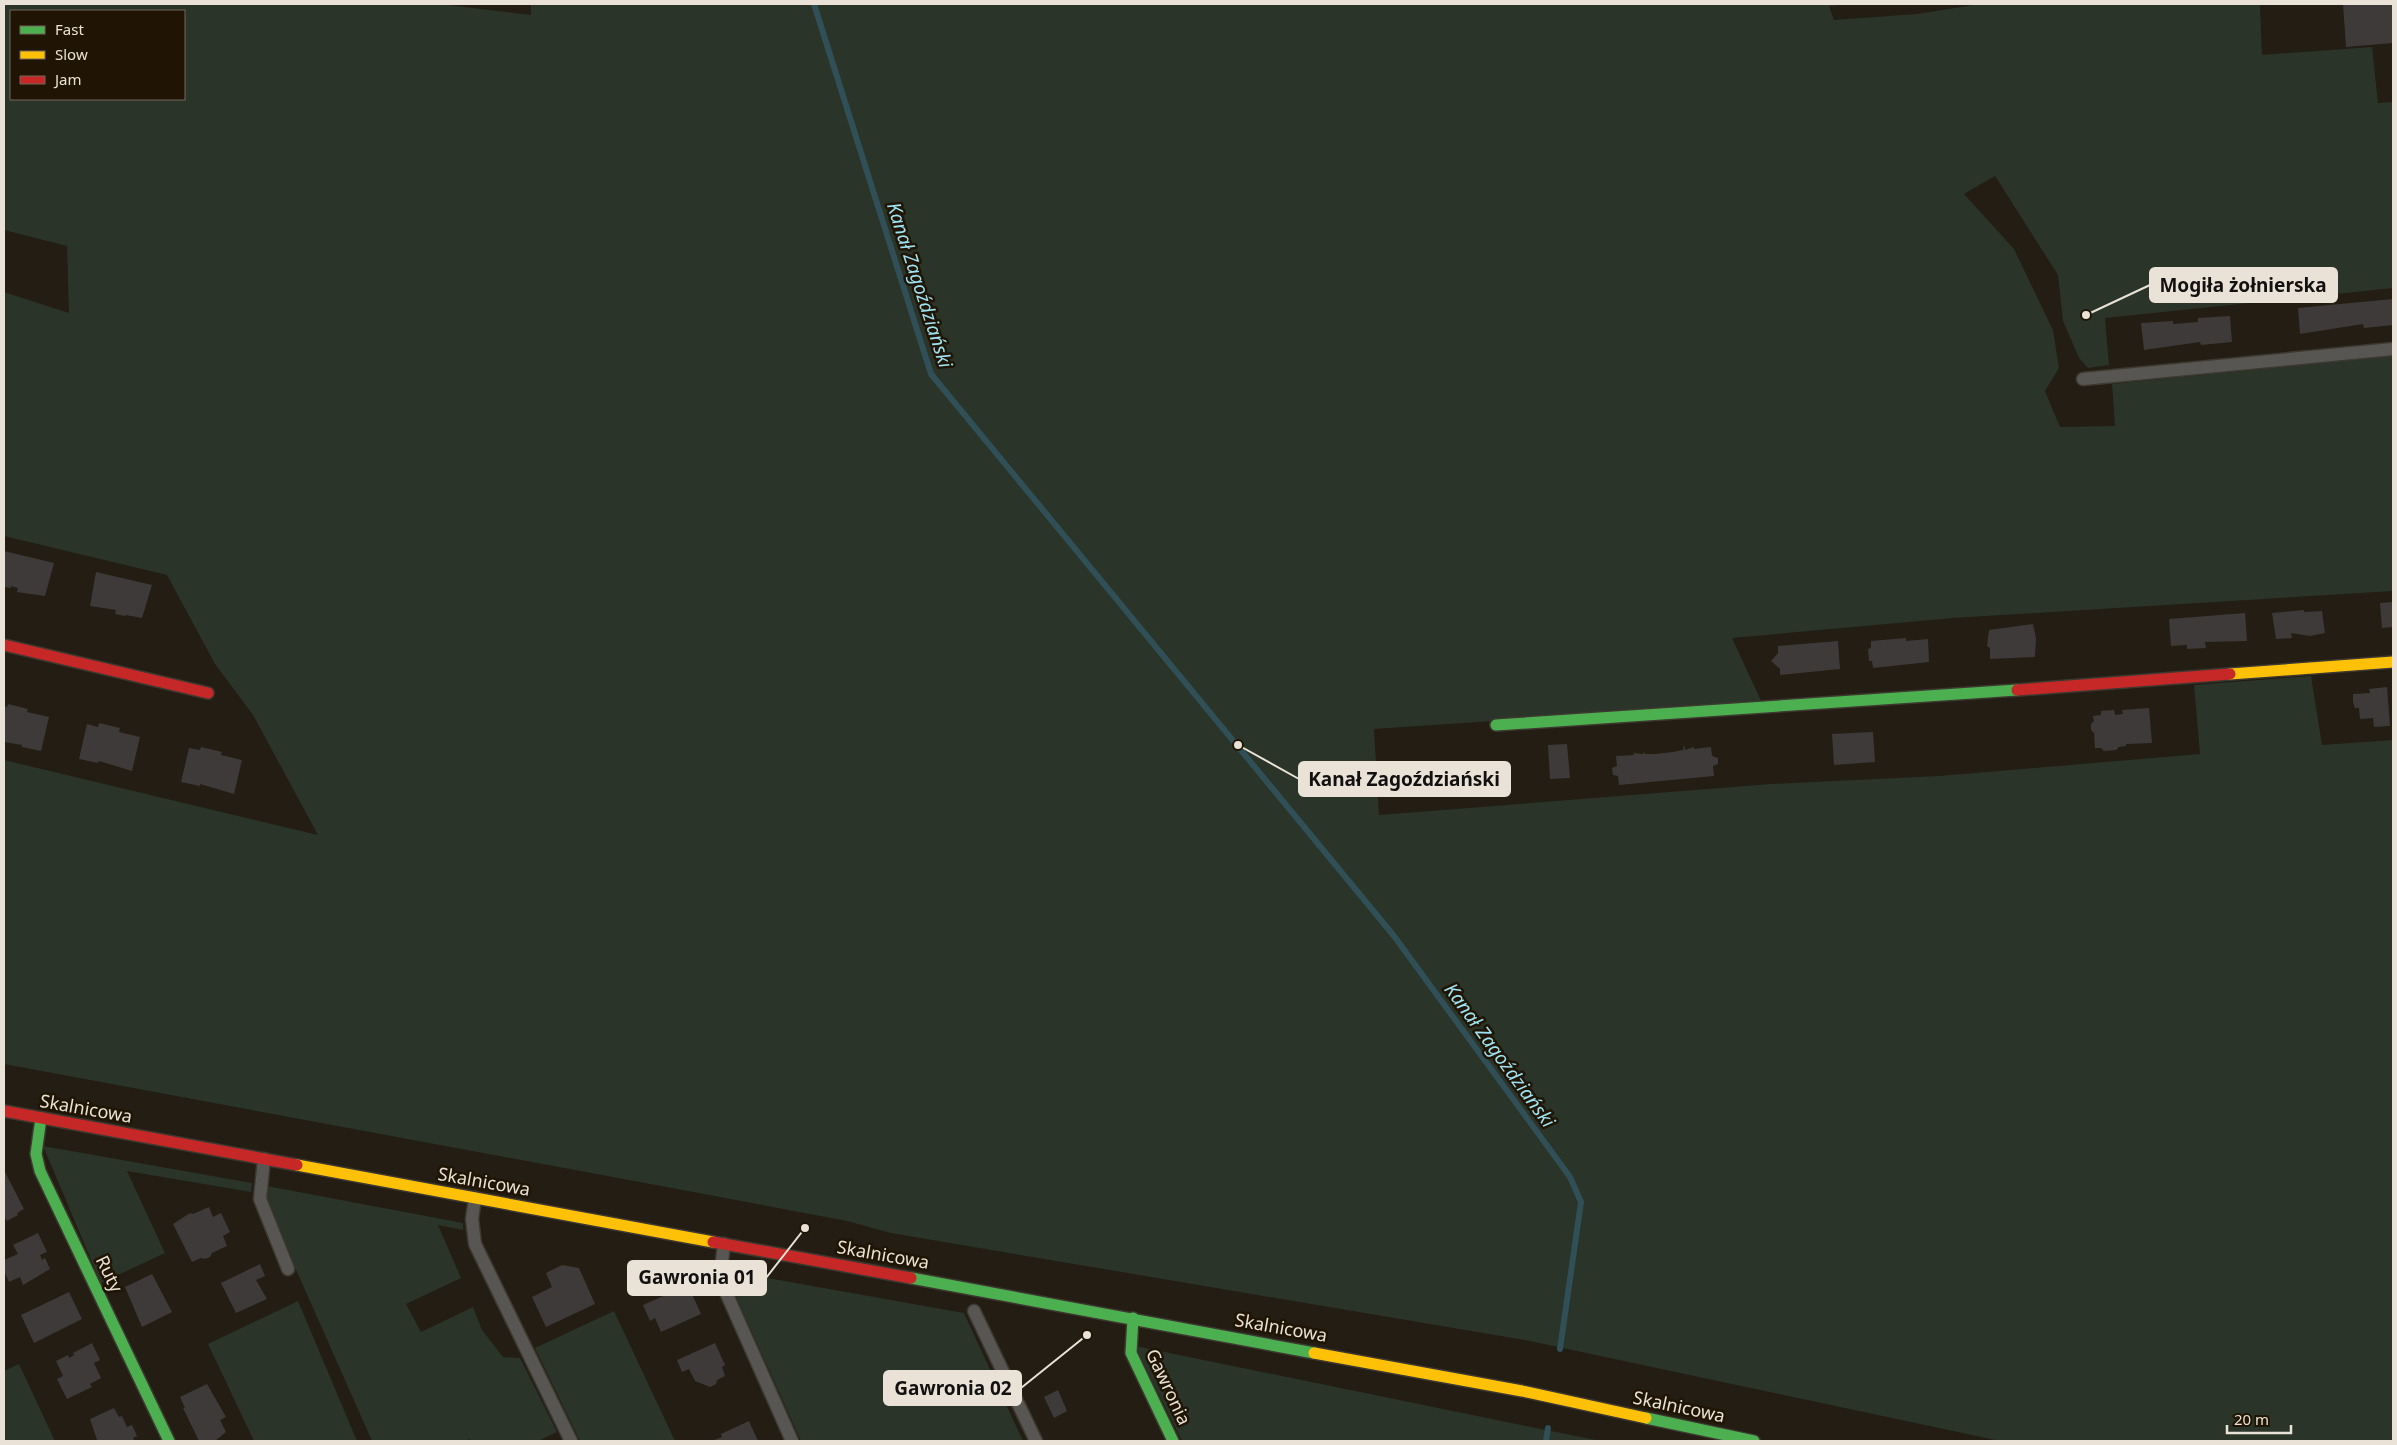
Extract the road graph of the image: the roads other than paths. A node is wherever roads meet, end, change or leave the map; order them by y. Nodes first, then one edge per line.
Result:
1 (2393, 348) edge
2 (2083, 379) dead end
3 (4, 646) edge
4 (2393, 662) edge
5 (208, 693) dead end
6 (1496, 725) dead end
7 (4, 1111) edge
8 (41, 1118) junction
9 (264, 1160) junction
10 (475, 1198) junction
11 (724, 1244) junction
12 (288, 1269) dead end
13 (974, 1311) dead end
14 (1133, 1318) junction
15 (169, 1441) edge
16 (571, 1441) edge
17 (792, 1441) edge
18 (1036, 1441) edge
19 (1173, 1441) edge
20 (1754, 1441) edge

1 - 2 lane
3 - 5 street
4 - 6 street
7 - 8 street, Skalnicowa
8 - 9 street, Skalnicowa
8 - 15 street, Ruty
9 - 10 street, Skalnicowa
9 - 12 lane
10 - 11 street, Skalnicowa
10 - 16 lane
11 - 14 street, Skalnicowa
11 - 17 lane
13 - 18 lane
14 - 19 street, Gawronia
14 - 20 street, Skalnicowa

